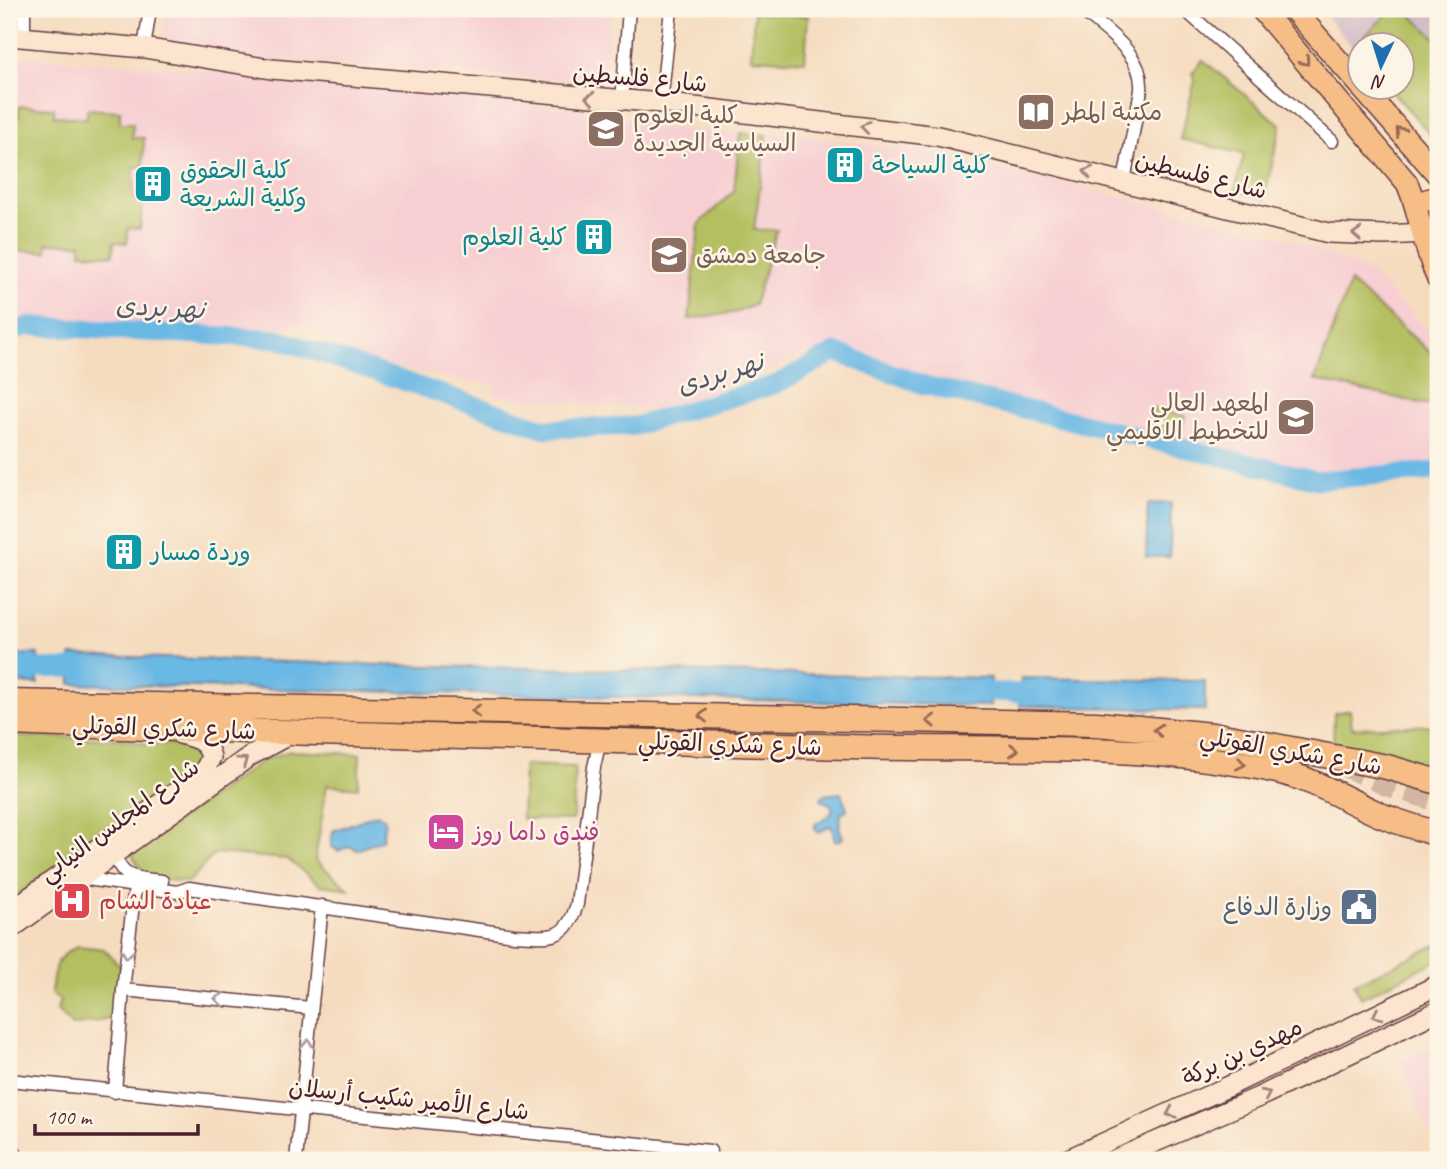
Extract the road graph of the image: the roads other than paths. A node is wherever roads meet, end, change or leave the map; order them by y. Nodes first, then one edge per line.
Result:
1 (24, 9) edge
2 (150, 9) edge
3 (629, 9) edge
4 (671, 9) edge
5 (1081, 9) edge
6 (1184, 9) edge
7 (1261, 9) edge
8 (1293, 9) edge
9 (16, 37) edge
10 (144, 48) junction
11 (1346, 69) edge
12 (622, 101) junction
13 (1375, 102) edge
14 (661, 103) junction
15 (1332, 141) dead end
16 (1438, 175) edge
17 (1124, 181) junction
18 (1438, 197) edge
19 (1416, 203) junction
20 (1432, 232) edge
21 (1434, 269) edge
22 (9, 702) edge
23 (9, 723) edge
24 (162, 729) junction
25 (295, 732) junction
26 (599, 746) junction
27 (1438, 782) edge
28 (1438, 834) edge
29 (115, 853) junction
30 (80, 878) junction
31 (136, 882) junction
32 (322, 906) junction
33 (9, 912) edge
34 (9, 930) edge
35 (1438, 985) edge
36 (123, 989) junction
37 (311, 1008) junction
38 (1438, 1011) edge
39 (12, 1082) edge
40 (116, 1092) junction
41 (302, 1109) junction
42 (9, 1150) edge
43 (710, 1155) edge
44 (1142, 1155) edge
45 (15, 1160) edge
46 (296, 1160) edge
47 (1066, 1160) edge
48 (1114, 1160) edge

1 - 9 street
2 - 10 street
3 - 12 street
4 - 14 street
5 - 17 street
6 - 15 street
7 -> 19 main road
8 - 11 main road
9 - 10 main road, شارع فلسطين
12 -> 10 main road, شارع فلسطين
12 - 14 main road, شارع فلسطين
16 -> 13 main road
17 -> 14 main road, شارع فلسطين
20 -> 17 main road, شارع فلسطين
18 - 19 main road
19 - 20 main road
20 - 21 main road
27 -> 22 highway, شارع شكري القوتلي
23 - 24 highway, شارع شكري القوتلي
24 - 25 highway, شارع شكري القوتلي
24 - 33 main road, شارع المجلس النيابي
25 - 26 highway, شارع شكري القوتلي
29 -> 25 main road, شارع المجلس النيابي
26 -> 28 highway, شارع شكري القوتلي
26 - 32 street
29 - 30 main road, شارع المجلس النيابي
29 - 31 street
30 - 31 street
30 - 34 main road, شارع المجلس النيابي
31 - 32 street
31 -> 36 street
32 - 37 street
35 -> 47 main road, مهدي بن بركة
37 -> 36 street
36 - 40 street
41 -> 37 street
44 -> 38 main road
39 - 40 street, شارع الأمير شكيب أرسلان
40 - 41 street, شارع الأمير شكيب أرسلان
41 - 43 street, شارع الأمير شكيب أرسلان
41 - 46 street
42 - 45 main road
44 - 48 main road

